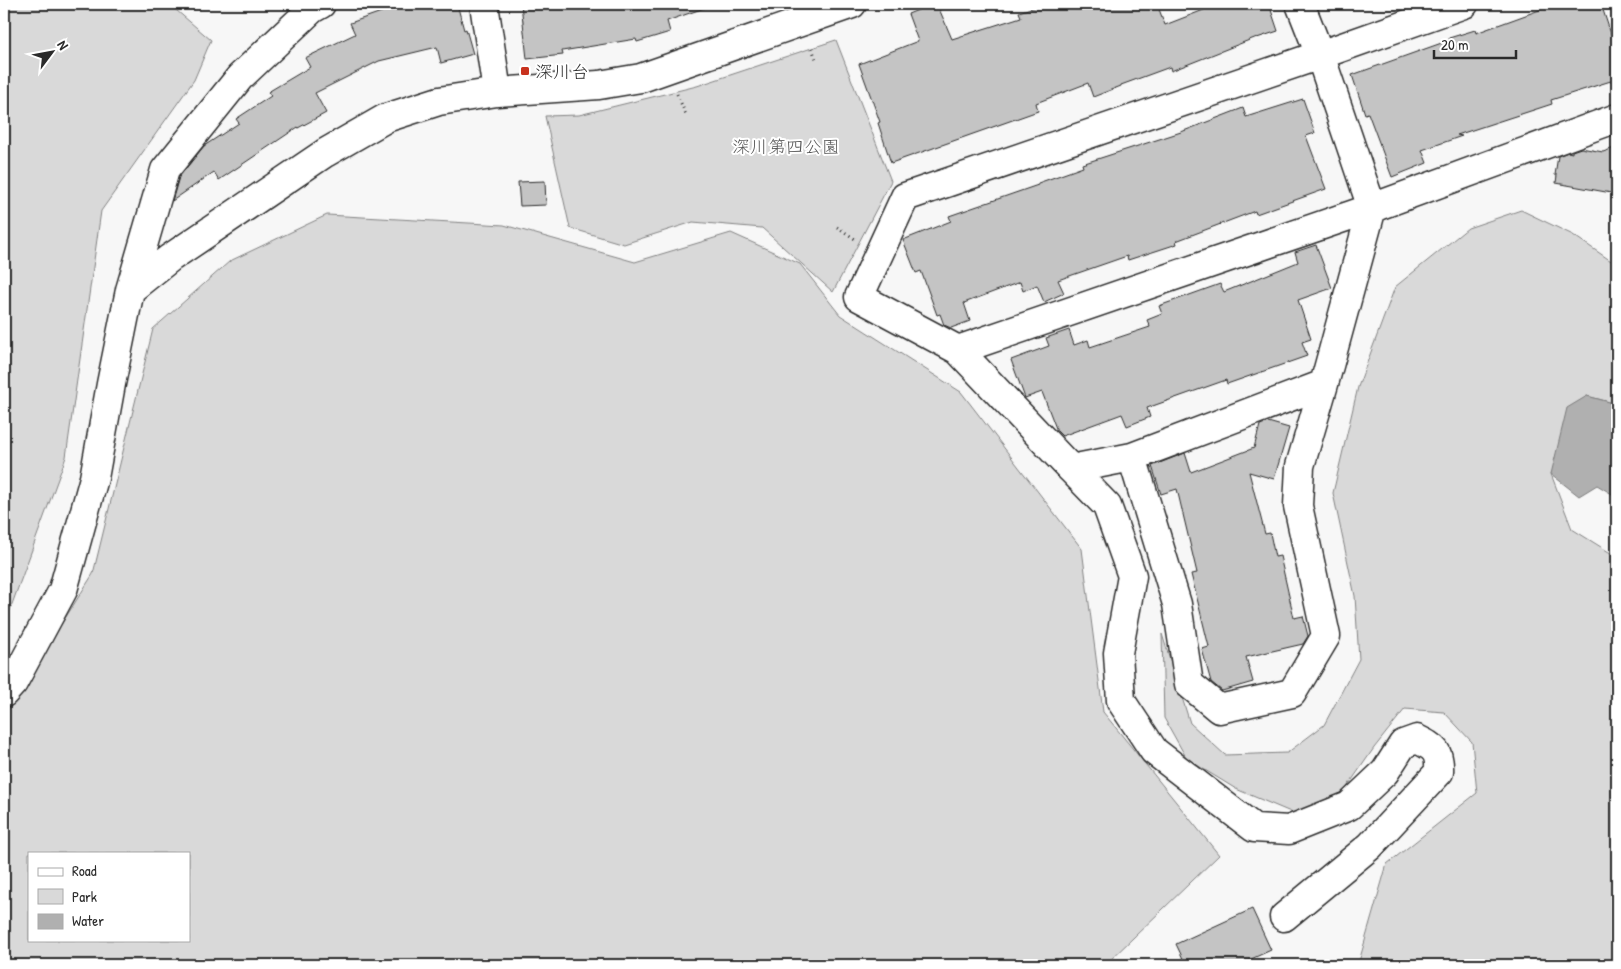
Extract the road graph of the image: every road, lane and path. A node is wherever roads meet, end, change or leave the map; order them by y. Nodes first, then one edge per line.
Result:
1 (321, 4) edge
2 (484, 4) edge
3 (852, 4) edge
4 (1300, 4) edge
5 (1464, 4) edge
6 (1320, 55) junction
7 (497, 92) junction
8 (1617, 118) edge
9 (1372, 208) junction
10 (130, 290) junction
11 (958, 350) junction
12 (1324, 384) junction
13 (1132, 456) junction
14 (1071, 469) junction
15 (4, 694) edge
16 (1284, 917) dead end

1 - 10 street
2 - 7 street
3 - 7 street
4 - 6 street
5 - 6 street
6 - 9 street
6 - 11 street
7 - 10 street
8 - 9 street
9 - 11 street
9 - 12 street
10 - 15 street
11 - 14 street
12 - 13 street
12 - 13 street
13 - 14 street
14 - 16 street

